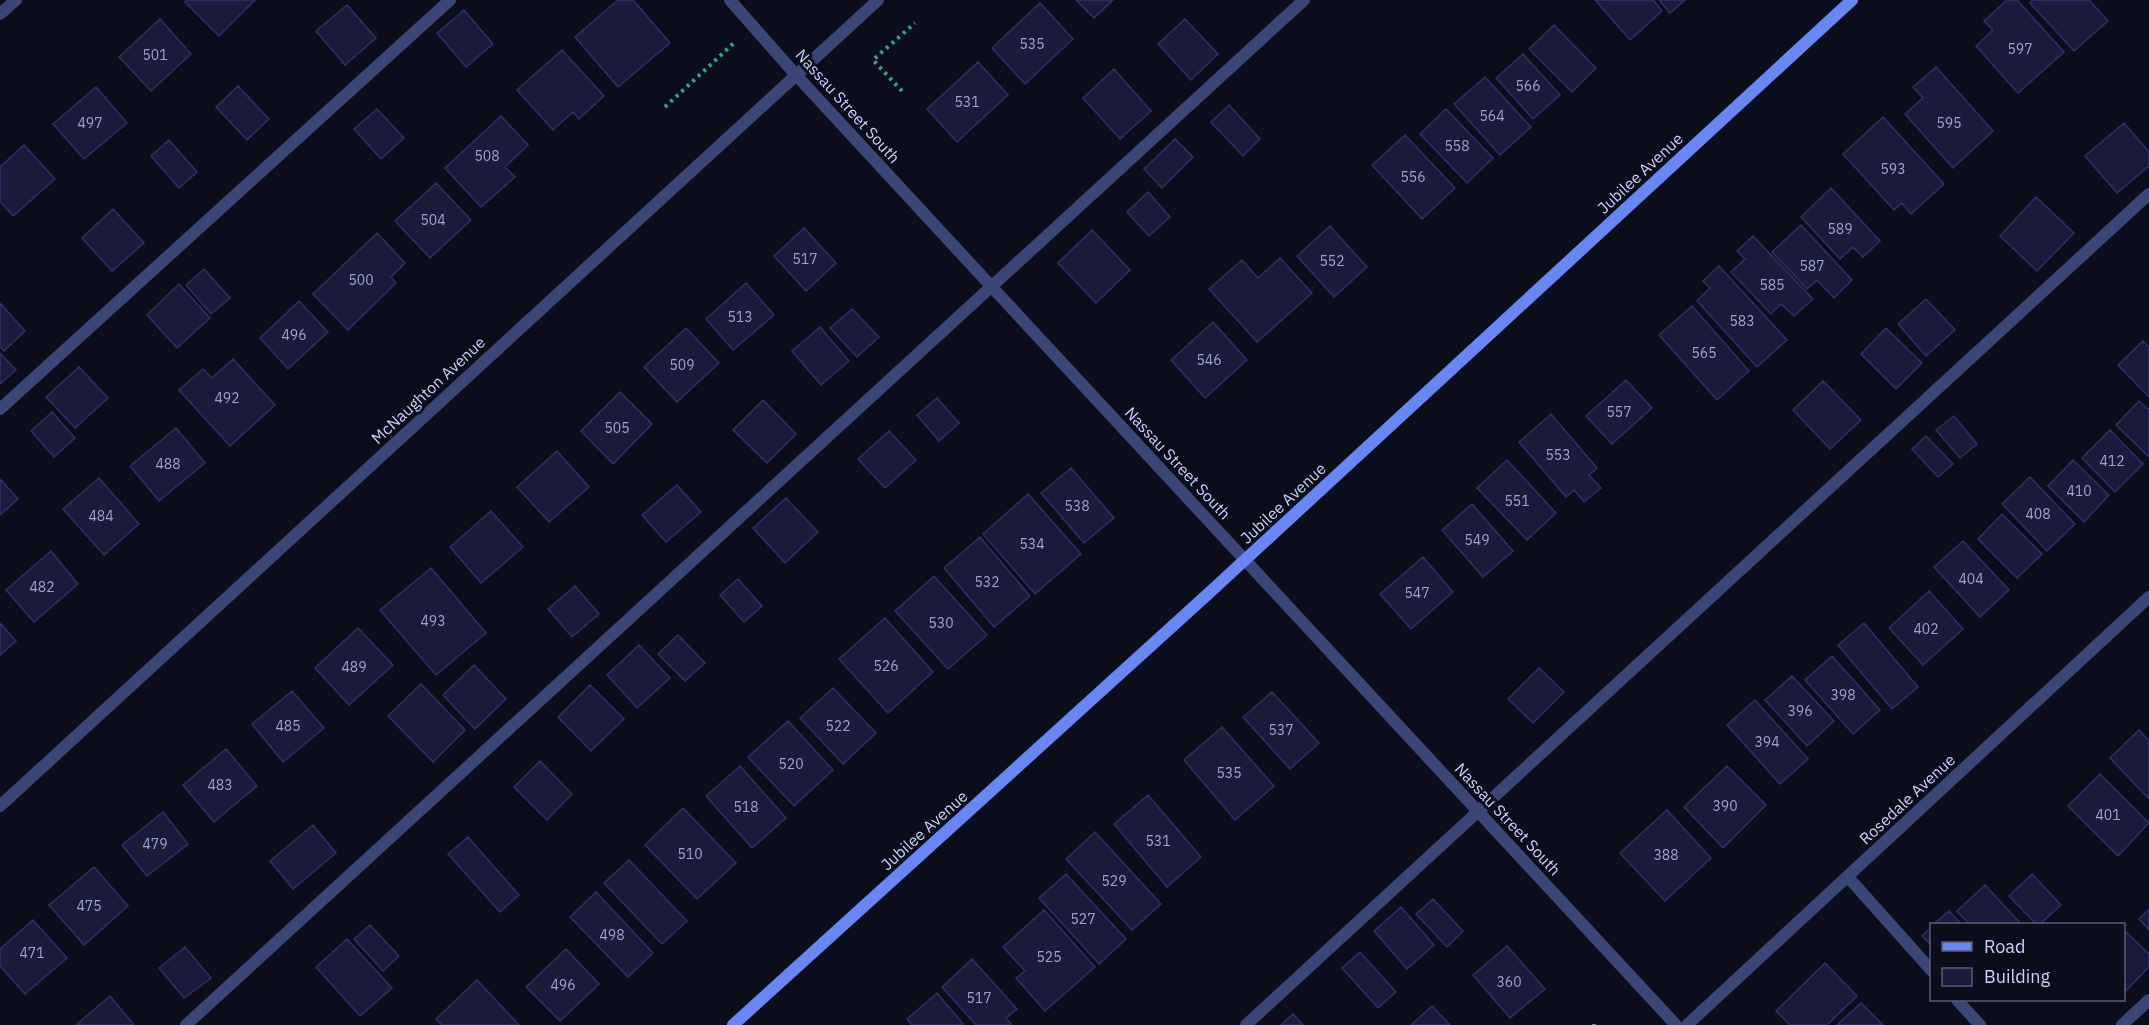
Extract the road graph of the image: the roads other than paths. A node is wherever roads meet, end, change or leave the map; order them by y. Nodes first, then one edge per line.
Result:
1 (15, 0) edge
2 (450, 0) edge
3 (730, 0) edge
4 (878, 0) edge
5 (1304, 0) edge
6 (1852, 0) edge
7 (0, 14) edge
8 (796, 75) junction
9 (2149, 194) edge
10 (991, 286) junction
11 (0, 409) edge
12 (1245, 560) junction
13 (2149, 597) edge
14 (0, 806) edge
15 (1479, 812) junction
16 (1848, 877) junction
17 (1930, 969) edge
18 (2149, 1000) edge
19 (1960, 1001) edge
20 (186, 1025) edge
21 (732, 1025) edge
22 (1246, 1025) edge
23 (1676, 1025) edge
24 (1688, 1025) edge
25 (1980, 1025) edge
26 (2122, 1025) edge

1 - 7 street
2 - 11 street
3 - 8 street, Nassau Street South
4 - 8 street, McNaughton Avenue
5 - 10 street
6 - 12 main road, Jubilee Avenue
8 - 10 street, Nassau Street South
8 - 14 street, McNaughton Avenue
9 - 15 street
10 - 12 street, Nassau Street South
10 - 20 street
12 - 15 street, Nassau Street South
12 - 21 main road, Jubilee Avenue
13 - 16 street, Rosedale Avenue
15 - 22 street
15 - 23 street, Nassau Street South
16 - 17 street
16 - 24 street, Rosedale Avenue
18 - 26 street
19 - 25 street

